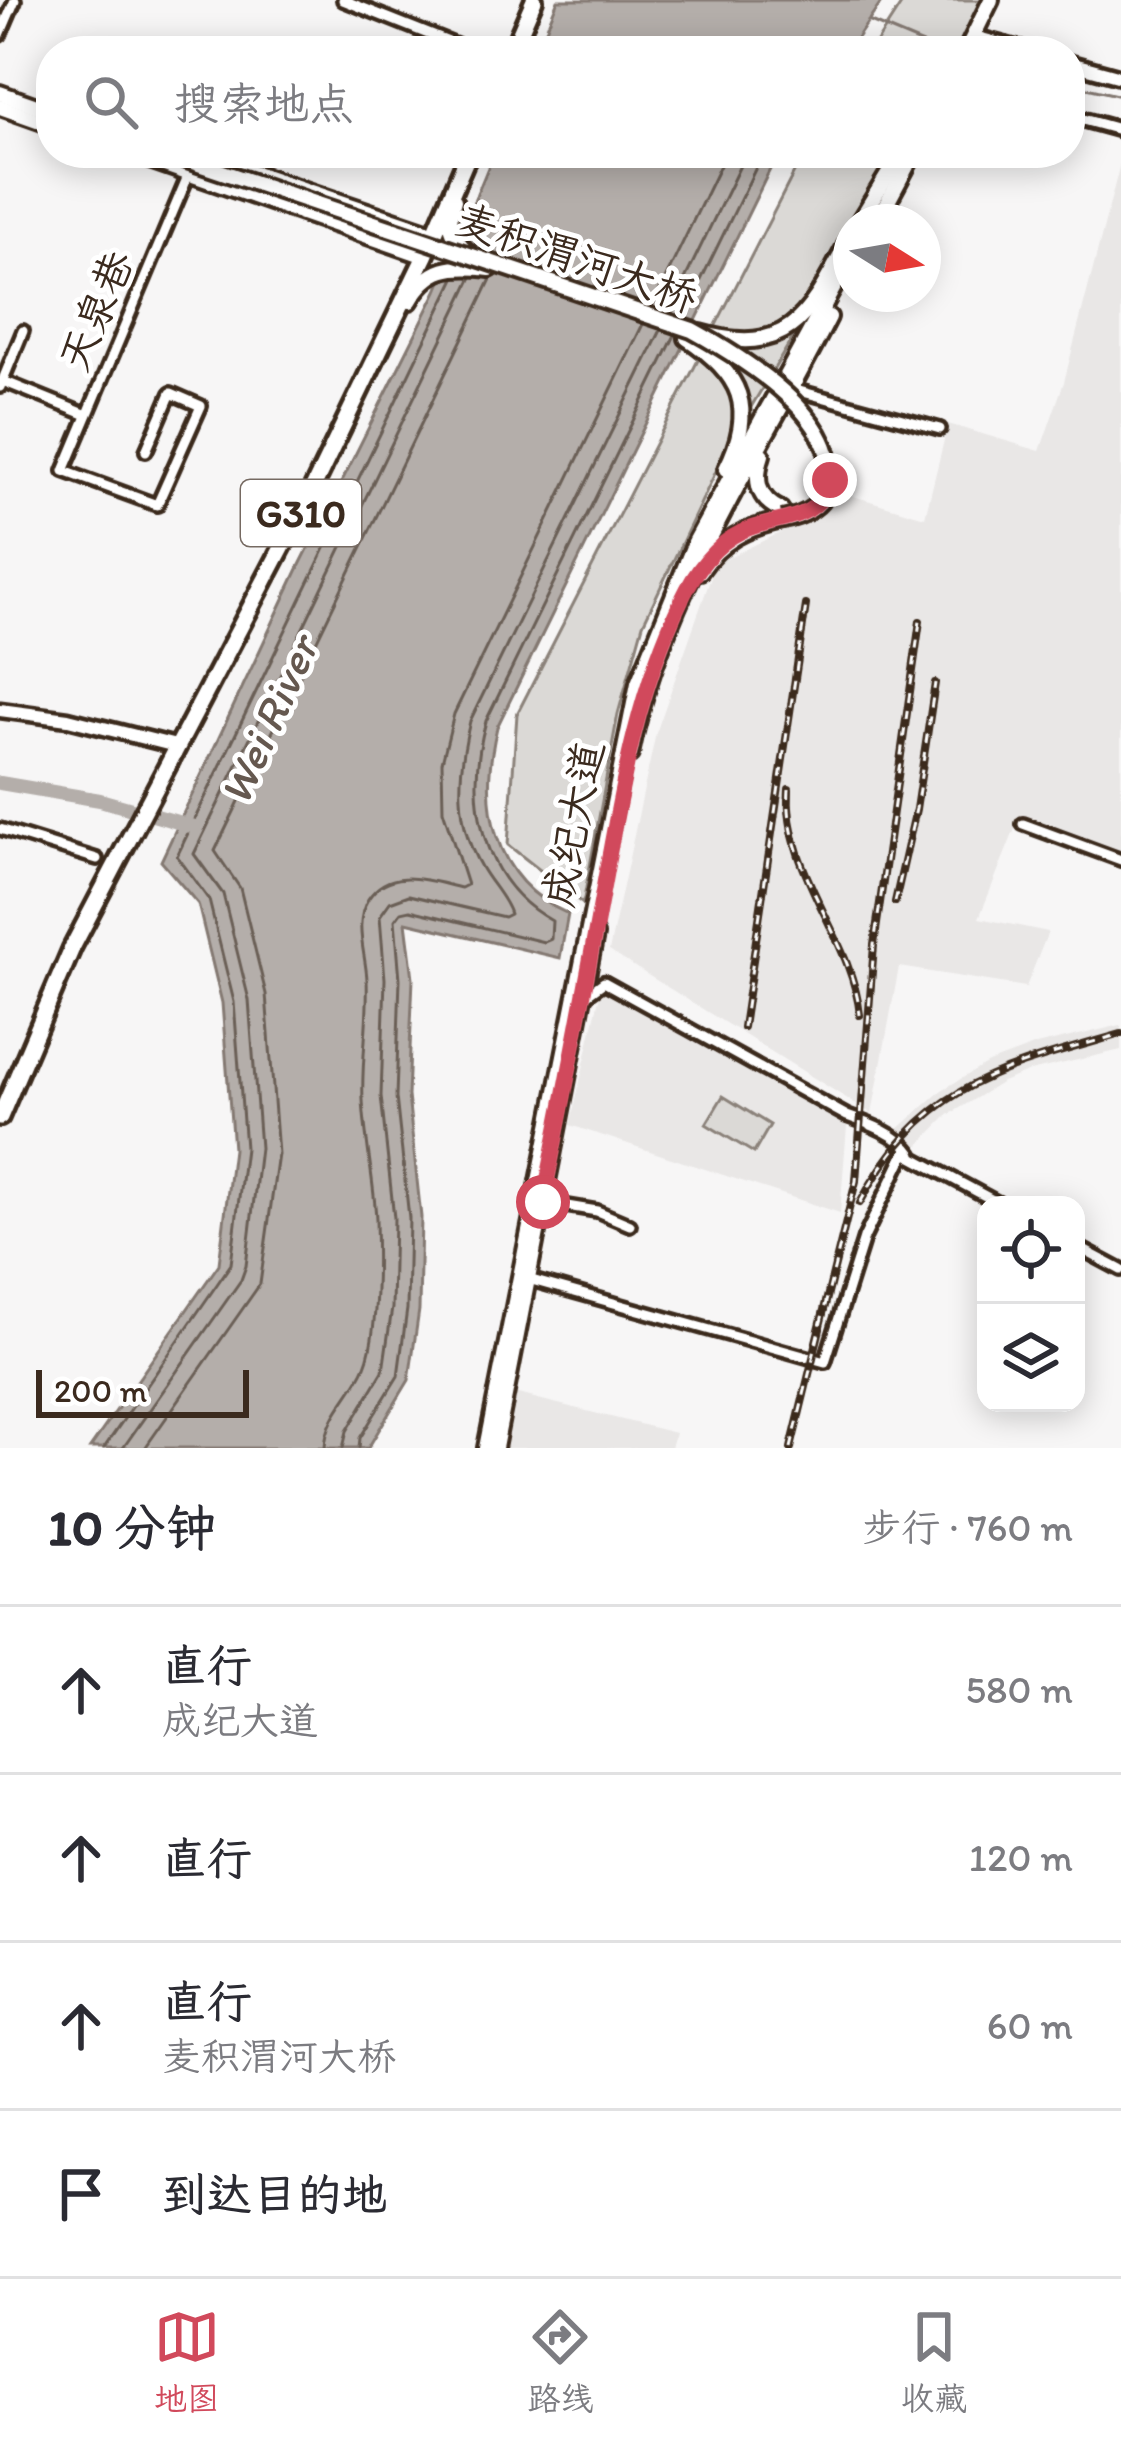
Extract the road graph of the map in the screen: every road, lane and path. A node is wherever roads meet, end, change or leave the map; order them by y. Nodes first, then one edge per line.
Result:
1 (15, 0) edge
2 (343, 0) edge
3 (532, 0) edge
4 (991, 0) edge
5 (0, 35) edge
6 (433, 36) edge
7 (517, 36) edge
8 (974, 36) edge
9 (1085, 67) edge
10 (1121, 76) edge
11 (0, 93) edge
12 (36, 106) edge
13 (0, 107) edge
14 (36, 120) edge
15 (1085, 120) edge
16 (1121, 130) edge
17 (169, 168) edge
18 (203, 168) edge
19 (241, 168) edge
20 (461, 168) edge
21 (464, 168) edge
22 (893, 168) edge
23 (896, 168) edge
24 (905, 168) edge
25 (188, 176) junction
26 (870, 204) edge
27 (881, 204) edge
28 (884, 204) edge
29 (431, 232) junction
30 (421, 254) junction
31 (491, 266) junction
32 (833, 268) edge
33 (833, 289) edge
34 (833, 308) edge
35 (23, 331) dead end
36 (689, 334) junction
37 (1, 384) edge
38 (792, 389) junction
39 (88, 416) junction
40 (770, 429) junction
41 (940, 429) dead end
42 (146, 451) dead end
43 (311, 493) junction
44 (782, 515) junction
45 (683, 595) junction
46 (651, 645) junction
47 (0, 712) edge
48 (173, 754) junction
49 (1024, 824) dead end
50 (0, 829) edge
51 (97, 859) dead end
52 (1121, 860) edge
53 (583, 999) junction
54 (0, 1117) edge
55 (912, 1154) junction
56 (986, 1196) edge
57 (543, 1202) junction
58 (630, 1225) dead end
59 (1085, 1251) edge
60 (1121, 1270) edge
61 (528, 1279) junction
62 (486, 1448) edge
63 (495, 1448) edge

1 - 5 street
2 - 6 street
3 - 7 highway
4 - 8 main road
9 - 10 main road
11 - 12 main road
13 - 14 main road
15 - 16 street
17 - 25 main road
18 - 31 main road, 麦积渭河大桥, bridge
19 - 29 main road
20 - 29 highway
21 - 31 main road, bridge
22 - 26 main road
23 - 27 main road
24 - 28 main road
25 - 30 main road
25 - 39 street, 天泉巷
29 - 30 highway
30 - 43 highway, G310
30 - 48 highway
31 - 36 main road, 麦积渭河大桥, bridge
31 - 43 main road
32 - 36 main road, bridge
33 - 46 main road, 成纪大道
34 - 38 main road, 成纪大道
35 - 37 street
36 - 44 main road, 麦积渭河大桥, bridge
36 - 46 main road
37 - 39 street
38 - 40 main road, 成纪大道
38 - 41 street
39 - 42 street, 天泉巷
40 - 44 main road
40 - 45 main road, 成纪大道
43 - 48 highway, G310
44 - 45 main road
45 - 53 main road, 成纪大道
46 - 62 main road, 成纪大道
47 - 48 main road
48 - 54 highway, G310
49 - 52 street
50 - 51 street
53 - 55 street
53 - 57 main road, 成纪大道
55 - 56 street
55 - 61 street
57 - 58 street
57 - 61 main road, 成纪大道
59 - 60 street
61 - 63 main road, 成纪大道

